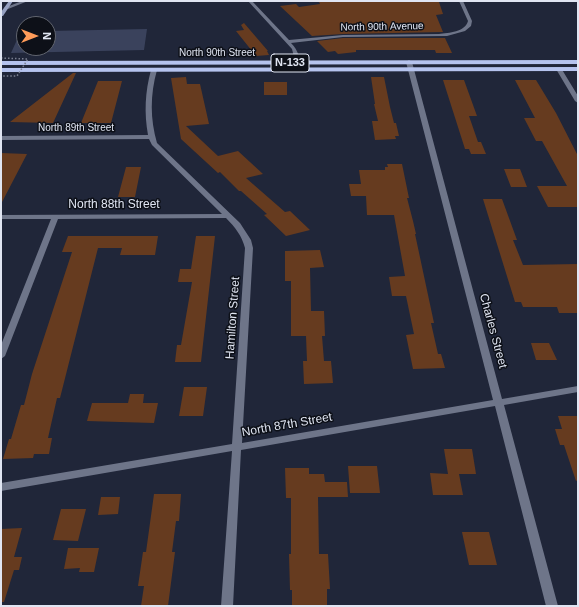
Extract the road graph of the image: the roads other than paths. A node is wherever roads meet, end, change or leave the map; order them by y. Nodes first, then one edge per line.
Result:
1 (11, 1) edge
2 (26, 1) edge
3 (250, 1) edge
4 (258, 1) edge
5 (461, 1) edge
6 (6, 8) junction
7 (1, 15) edge
8 (287, 42) junction
9 (578, 62) edge
10 (1, 63) edge
11 (298, 66) junction
12 (410, 66) junction
13 (560, 69) junction
14 (578, 69) edge
15 (1, 70) edge
16 (154, 70) junction
17 (578, 101) edge
18 (152, 137) junction
19 (1, 138) edge
20 (228, 216) junction
21 (1, 217) edge
22 (55, 217) junction
23 (1, 356) edge
24 (578, 389) edge
25 (500, 403) junction
26 (237, 447) junction
27 (1, 487) edge
28 (227, 606) edge
29 (552, 606) edge

1 - 6 street
2 - 6 street
3 - 4 street
3 - 8 street
5 - 8 street, North 90th Avenue
6 - 7 street
8 - 11 street
9 - 12 main road, North 90th Street / N-133
10 - 11 main road, North 90th Street / N-133
11 - 12 main road, North 90th Street / N-133
11 - 16 main road, North 90th Street / N-133
12 - 13 main road, North 90th Street / N-133
12 - 25 street, Charles Street
13 - 14 main road, North 90th Street / N-133
13 - 17 street
15 - 16 main road, North 90th Street / N-133
16 - 18 street, Hamilton Street
18 - 19 street, North 89th Street
18 - 20 street, Hamilton Street
20 - 22 street, North 88th Street
20 - 26 street, Hamilton Street
21 - 22 street, North 88th Street
22 - 23 street
24 - 25 street, North 87th Street
25 - 26 street, North 87th Street
25 - 29 street, Charles Street
26 - 27 street, North 87th Street
26 - 28 street, Hamilton Street

